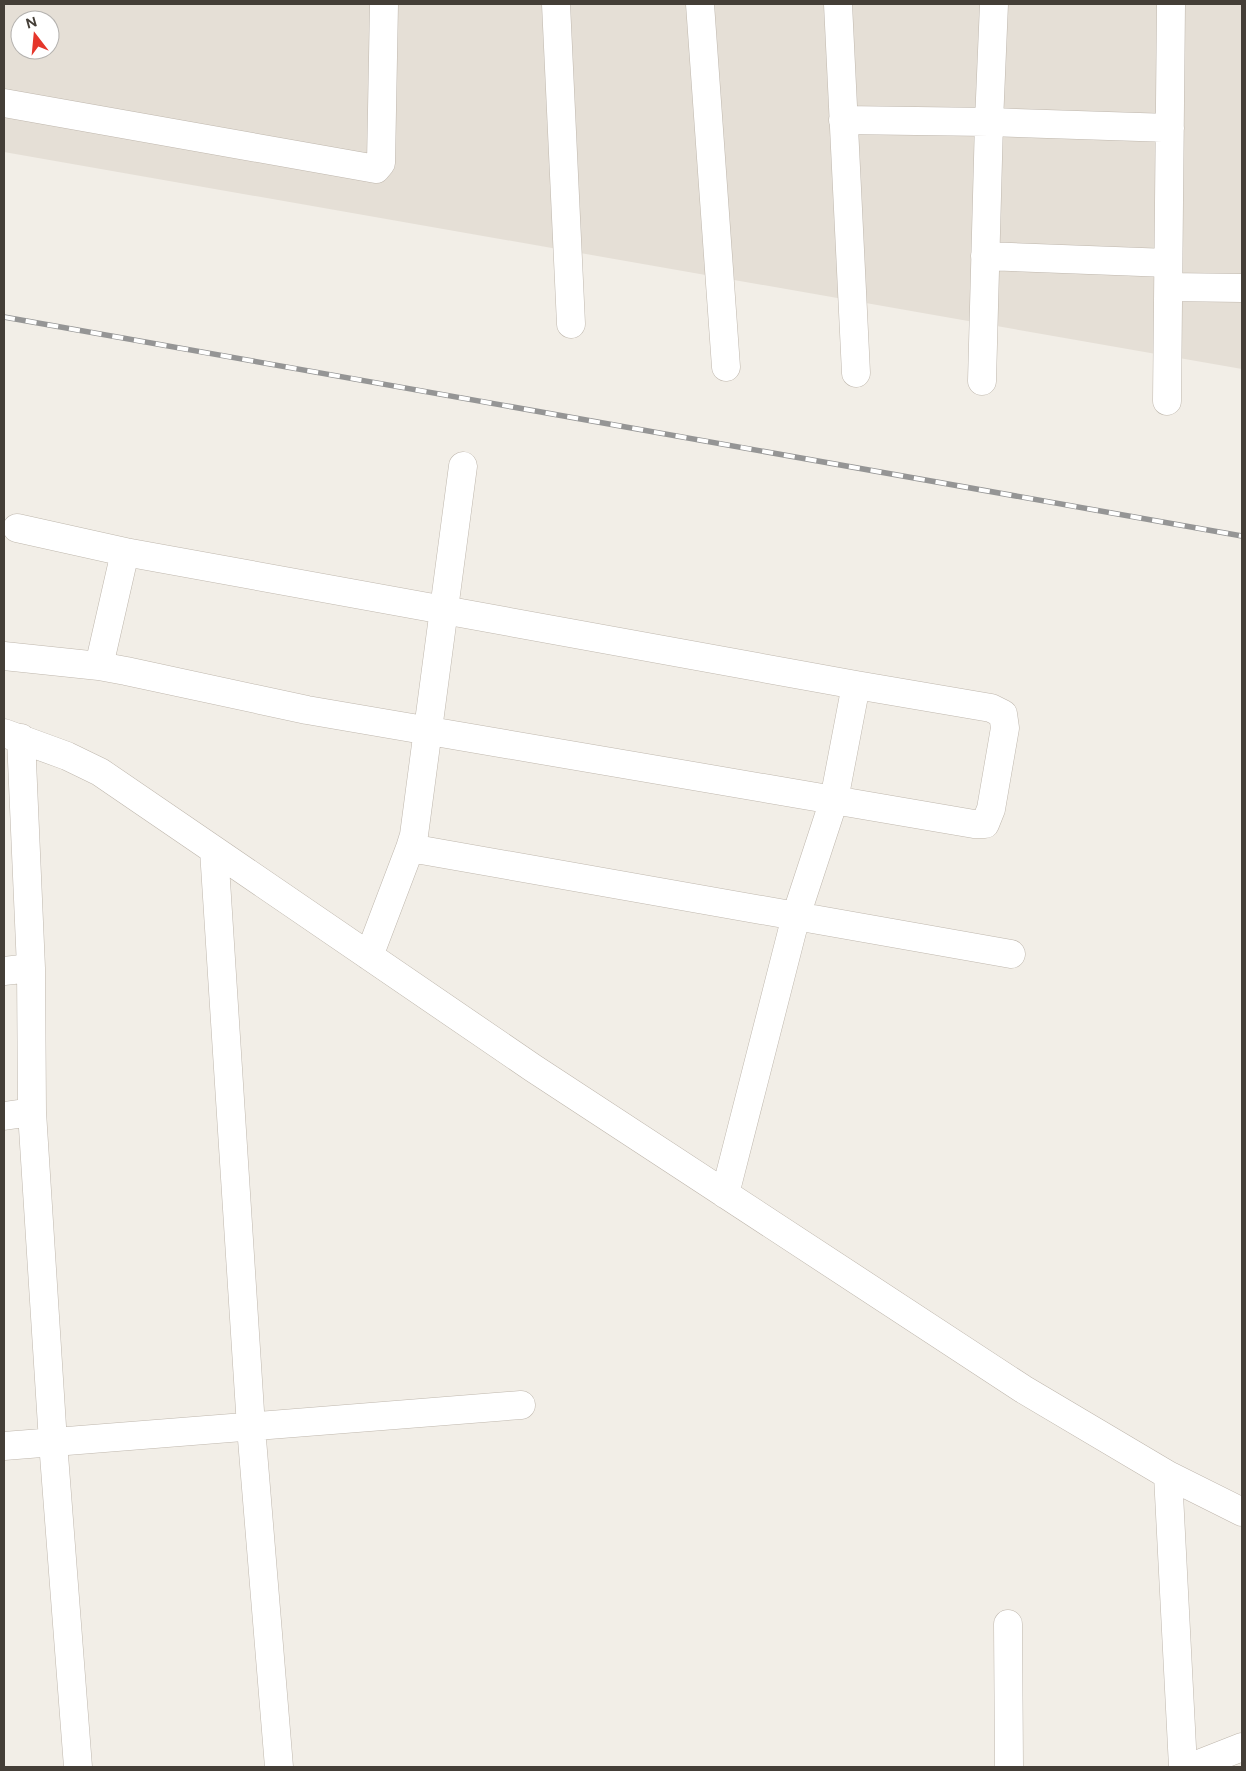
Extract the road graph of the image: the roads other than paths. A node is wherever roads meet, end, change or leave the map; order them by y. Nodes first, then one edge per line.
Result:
1 (384, 4) edge
2 (556, 4) edge
3 (700, 4) edge
4 (838, 4) edge
5 (994, 4) edge
6 (1171, 4) edge
7 (4, 103) edge
8 (843, 120) junction
9 (989, 122) junction
10 (1170, 128) junction
11 (985, 256) junction
12 (1168, 275) junction
13 (1242, 288) edge
14 (571, 324) dead end
15 (726, 367) dead end
16 (856, 373) dead end
17 (982, 381) dead end
18 (1167, 401) dead end
19 (463, 466) dead end
20 (18, 528) dead end
21 (125, 552) junction
22 (445, 610) junction
23 (4, 656) edge
24 (99, 666) junction
25 (856, 685) junction
26 (427, 729) junction
27 (12, 736) edge
28 (834, 800) junction
29 (410, 848) junction
30 (214, 850) junction
31 (796, 916) junction
32 (1011, 954) dead end
33 (369, 956) junction
34 (31, 968) junction
35 (4, 971) edge
36 (32, 1112) junction
37 (4, 1116) edge
38 (725, 1194) junction
39 (521, 1405) dead end
40 (251, 1427) junction
41 (53, 1442) junction
42 (4, 1446) edge
43 (1168, 1475) junction
44 (1242, 1512) edge
45 (1008, 1624) dead end
46 (1242, 1747) edge
47 (78, 1767) edge
48 (279, 1767) edge
49 (1008, 1767) edge
50 (1183, 1767) edge
51 (1191, 1767) edge

1 - 7 street
2 - 14 street
3 - 15 street
4 - 8 street
5 - 9 street
6 - 10 street
8 - 9 street
8 - 16 street
9 - 10 street
9 - 11 street
10 - 12 street
11 - 12 street
11 - 17 street
12 - 13 street
12 - 18 street
19 - 22 street
20 - 21 street
21 - 22 street
21 - 24 street
22 - 25 street
22 - 26 street
23 - 24 street
24 - 26 street
25 - 28 street
25 - 28 street
26 - 28 street
26 - 29 street
27 - 30 street
27 - 34 street
28 - 31 street
29 - 31 street
29 - 33 street
30 - 33 street
30 - 40 street
31 - 32 street
31 - 38 street
33 - 38 street
34 - 35 street
34 - 36 street
36 - 37 street
36 - 41 street
38 - 43 street
39 - 40 street
40 - 41 street
40 - 48 street
41 - 42 street
41 - 47 street
43 - 44 street
43 - 50 street
45 - 49 street
46 - 51 street

